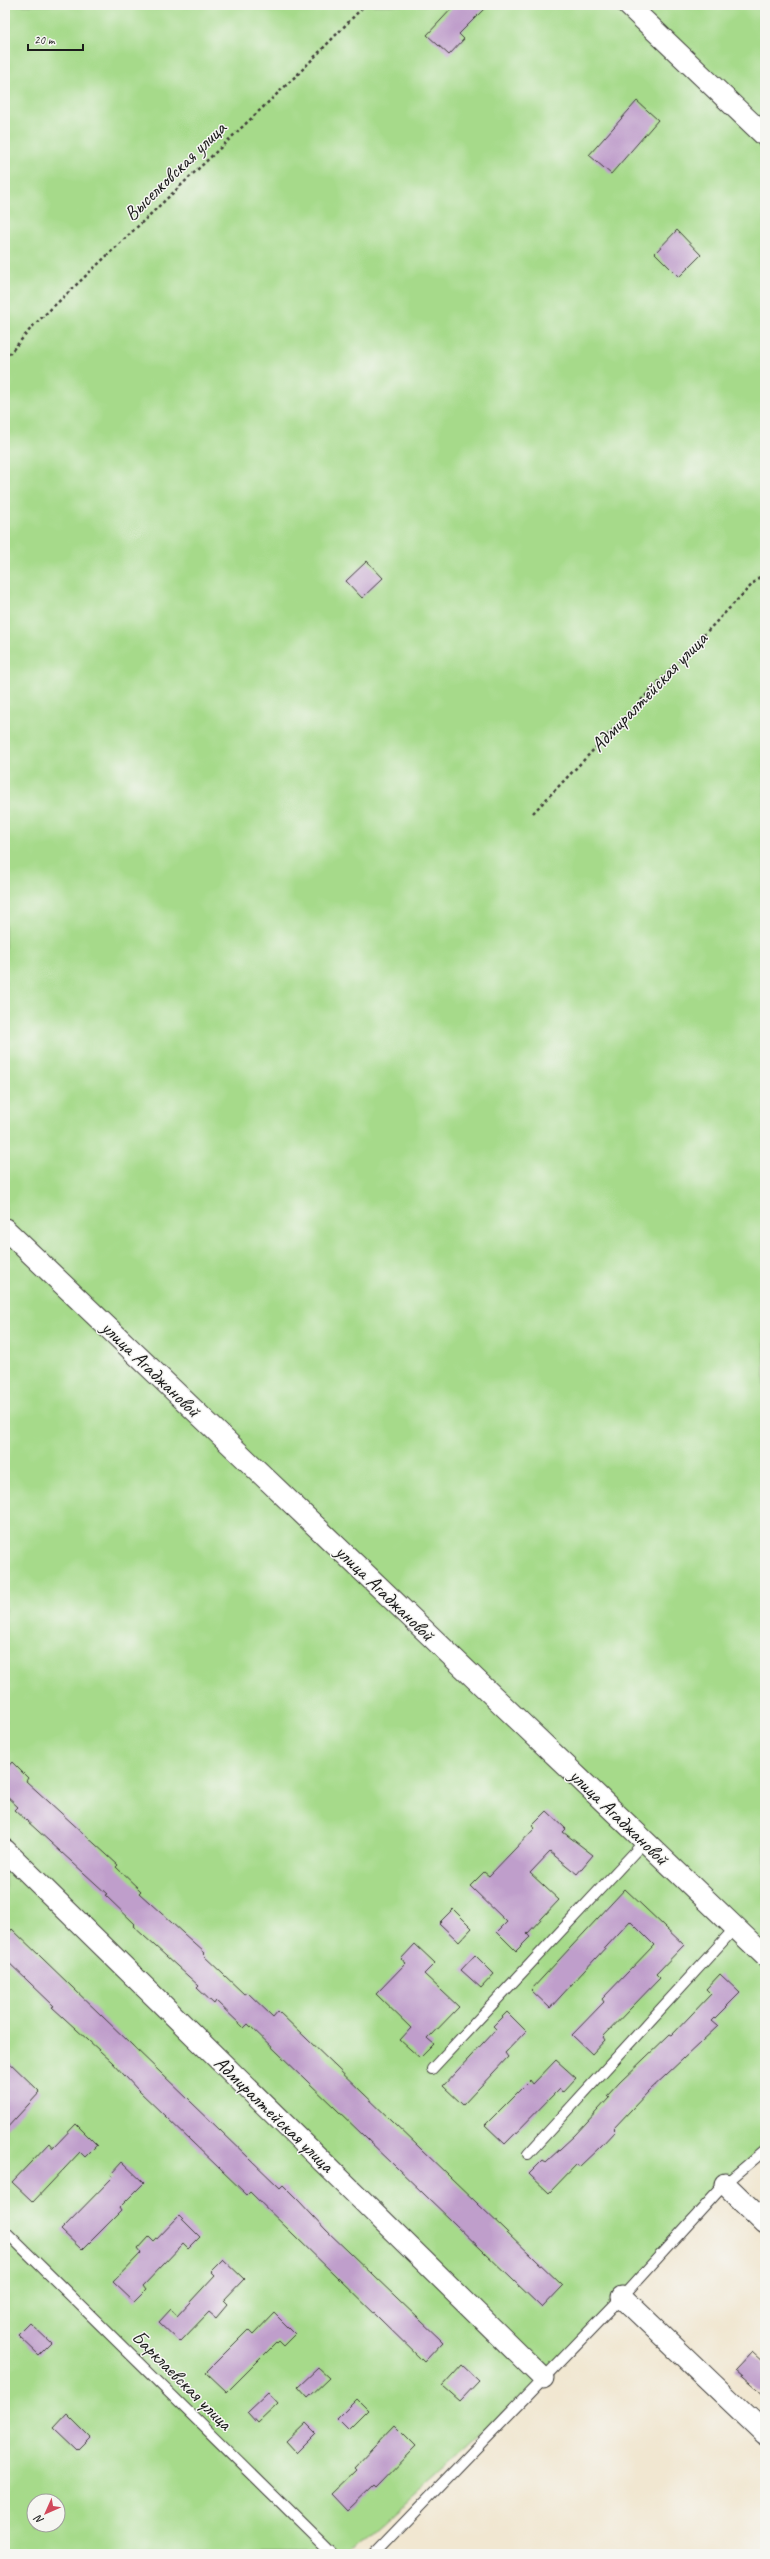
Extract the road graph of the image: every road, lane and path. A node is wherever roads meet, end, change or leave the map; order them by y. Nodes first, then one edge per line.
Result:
1 (365, 5) edge
2 (628, 5) edge
3 (765, 136) edge
4 (5, 359) edge
5 (765, 571) edge
6 (533, 813) dead end
7 (5, 1229) edge
8 (645, 1841) junction
9 (5, 1850) edge
10 (735, 1928) junction
11 (765, 1956) edge
12 (432, 2069) dead end
13 (765, 2150) edge
14 (528, 2154) dead end
15 (725, 2184) junction
16 (765, 2223) edge
17 (5, 2231) edge
18 (622, 2298) junction
19 (543, 2378) junction
20 (765, 2434) edge
21 (333, 2554) edge
22 (374, 2554) edge

1 - 4 path, Выселковская улица
2 - 3 street
5 - 6 path, Адмиралтейская улица
7 - 8 street, улица Агаджановой
8 - 10 street, улица Агаджановой
8 - 12 lane
9 - 19 street, Адмиралтейская улица
10 - 11 street, улица Агаджановой
10 - 14 lane
13 - 15 lane
15 - 16 street
15 - 18 lane
17 - 21 lane, Барклаевская улица
18 - 19 lane
18 - 20 street
19 - 22 lane

